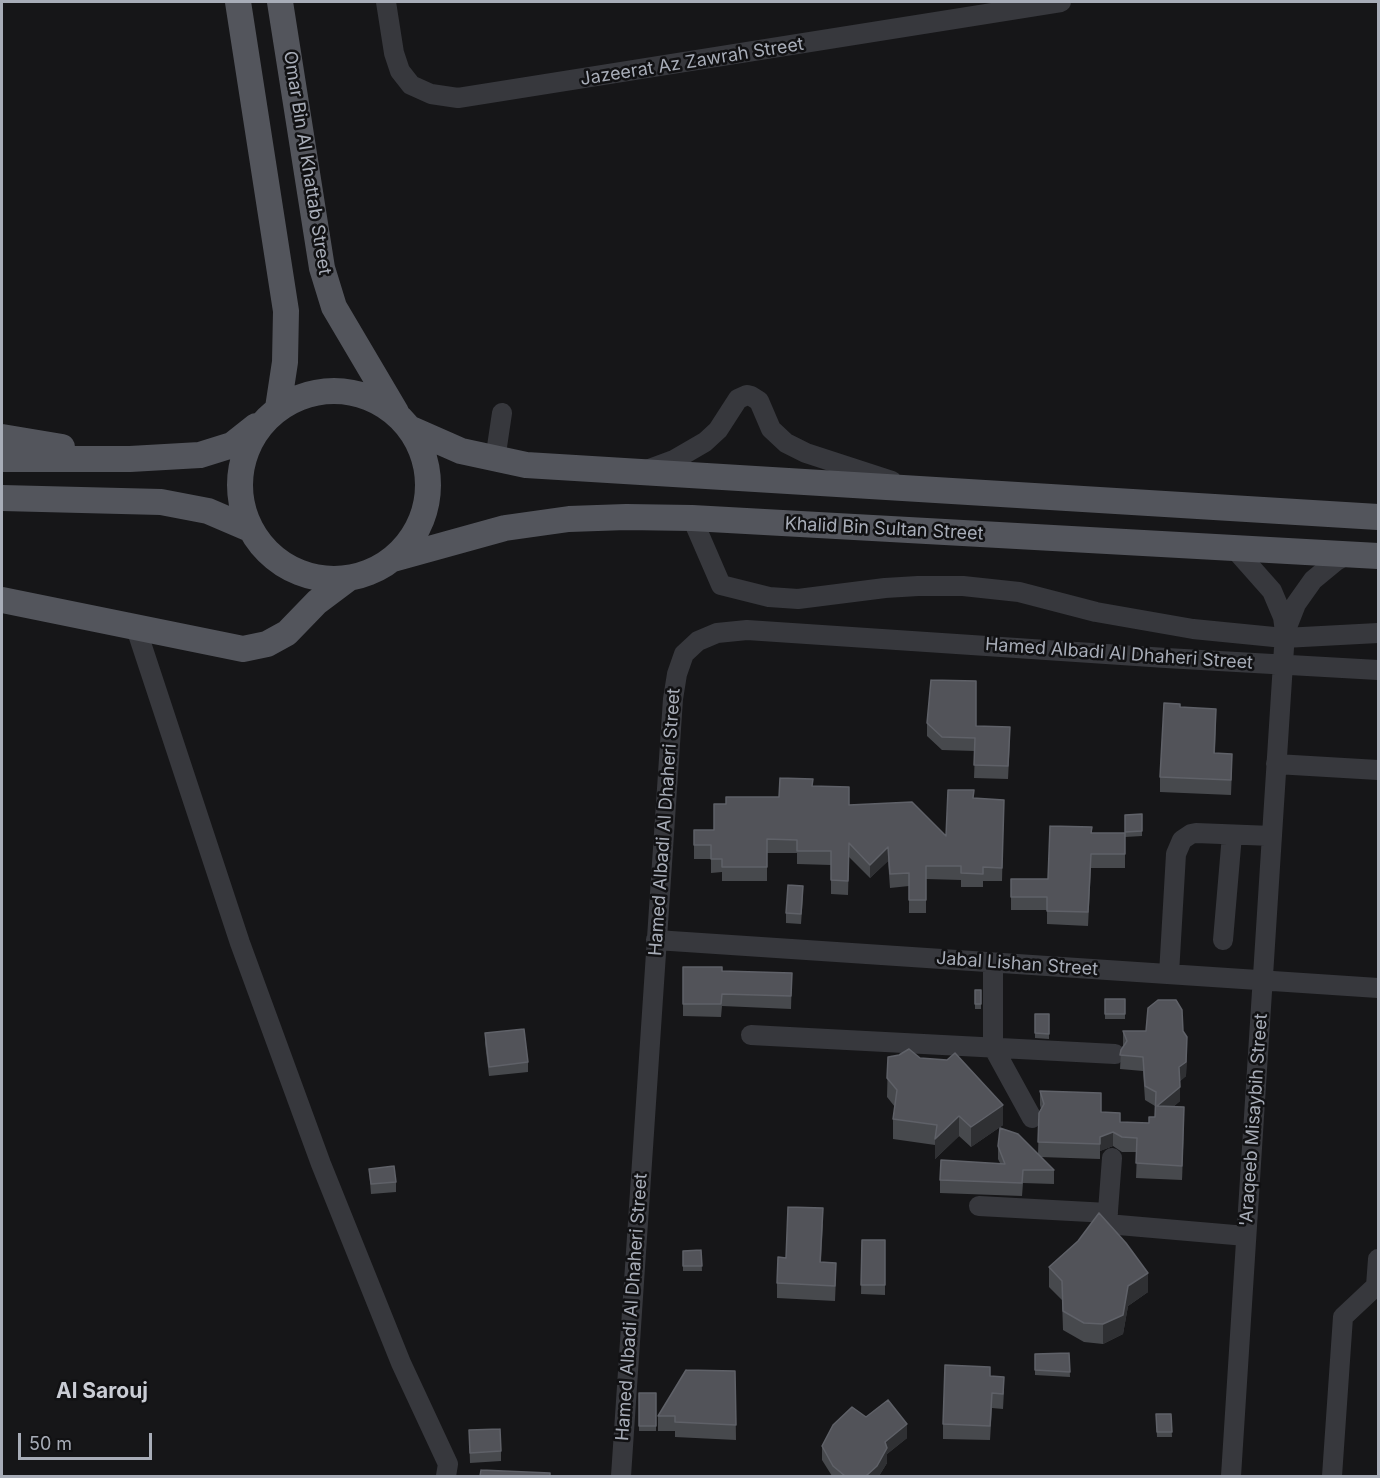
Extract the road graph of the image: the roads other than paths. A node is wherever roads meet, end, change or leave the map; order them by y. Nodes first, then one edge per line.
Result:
1 (238, 2) edge
2 (280, 2) edge
3 (386, 2) edge
4 (1061, 2) edge
5 (502, 413) dead end
6 (271, 415) junction
7 (404, 422) junction
8 (2, 437) edge
9 (2, 459) edge
10 (130, 459) junction
11 (495, 460) junction
12 (639, 472) junction
13 (914, 489) junction
14 (2, 498) edge
15 (1378, 517) edge
16 (692, 519) junction
17 (250, 529) junction
18 (1233, 548) junction
19 (1349, 554) junction
20 (1378, 556) edge
21 (393, 559) junction
22 (349, 578) junction
23 (2, 600) edge
24 (136, 628) junction
25 (1378, 633) edge
26 (1285, 635) junction
27 (1282, 664) junction
28 (1378, 670) edge
29 (1276, 764) junction
30 (1378, 770) edge
31 (1232, 835) junction
32 (1272, 836) junction
33 (656, 940) junction
34 (1223, 940) dead end
35 (993, 963) junction
36 (1169, 974) junction
37 (1263, 981) junction
38 (1378, 988) edge
39 (751, 1035) dead end
40 (993, 1047) junction
41 (1115, 1054) dead end
42 (1032, 1118) dead end
43 (1112, 1158) dead end
44 (979, 1206) dead end
45 (1108, 1213) junction
46 (1246, 1236) junction
47 (1378, 1259) edge
48 (1378, 1268) edge
49 (446, 1476) edge
50 (621, 1476) edge
51 (1231, 1476) edge
52 (1332, 1476) edge

1 - 6 main road
2 - 7 main road, Omar Bin Al Khattab Street
3 - 4 street, Jazeerat Az Zawrah Street
5 - 11 street
6 - 7 main road
6 - 10 main road
6 - 17 main road
7 - 11 main road
7 - 21 main road
8 - 10 main road
9 - 10 main road
11 - 12 main road
12 - 13 main road
12 - 13 street
13 - 15 main road
14 - 17 main road
16 - 18 main road, Khalid Bin Sultan Street
16 - 21 main road, Khalid Bin Sultan Street
16 - 26 street
17 - 22 main road
18 - 19 main road, Khalid Bin Sultan Street
18 - 26 street, 'Araqeeb Misaybih Street
19 - 20 main road, Khalid Bin Sultan Street
19 - 26 street, 'Araqeeb Misaybih Street
21 - 22 main road
22 - 24 main road
23 - 24 main road
24 - 49 street
25 - 26 street
26 - 27 street, 'Araqeeb Misaybih Street
27 - 28 street, Hamed Albadi Al Dhaheri Street
27 - 29 street, 'Araqeeb Misaybih Street
27 - 33 street, Hamed Albadi Al Dhaheri Street
29 - 30 street
29 - 32 street, 'Araqeeb Misaybih Street
31 - 32 street
31 - 34 street
31 - 36 street
32 - 37 street, 'Araqeeb Misaybih Street
33 - 35 street, Jabal Lishan Street
33 - 50 street, Hamed Albadi Al Dhaheri Street
35 - 36 street, Jabal Lishan Street
35 - 40 street
36 - 37 street, Jabal Lishan Street
37 - 38 street, Jabal Lishan Street
37 - 46 street, 'Araqeeb Misaybih Street
39 - 40 street
40 - 41 street
40 - 42 street
43 - 45 street
44 - 45 street
45 - 46 street
46 - 51 street, 'Araqeeb Misaybih Street
47 - 48 street
48 - 52 street

